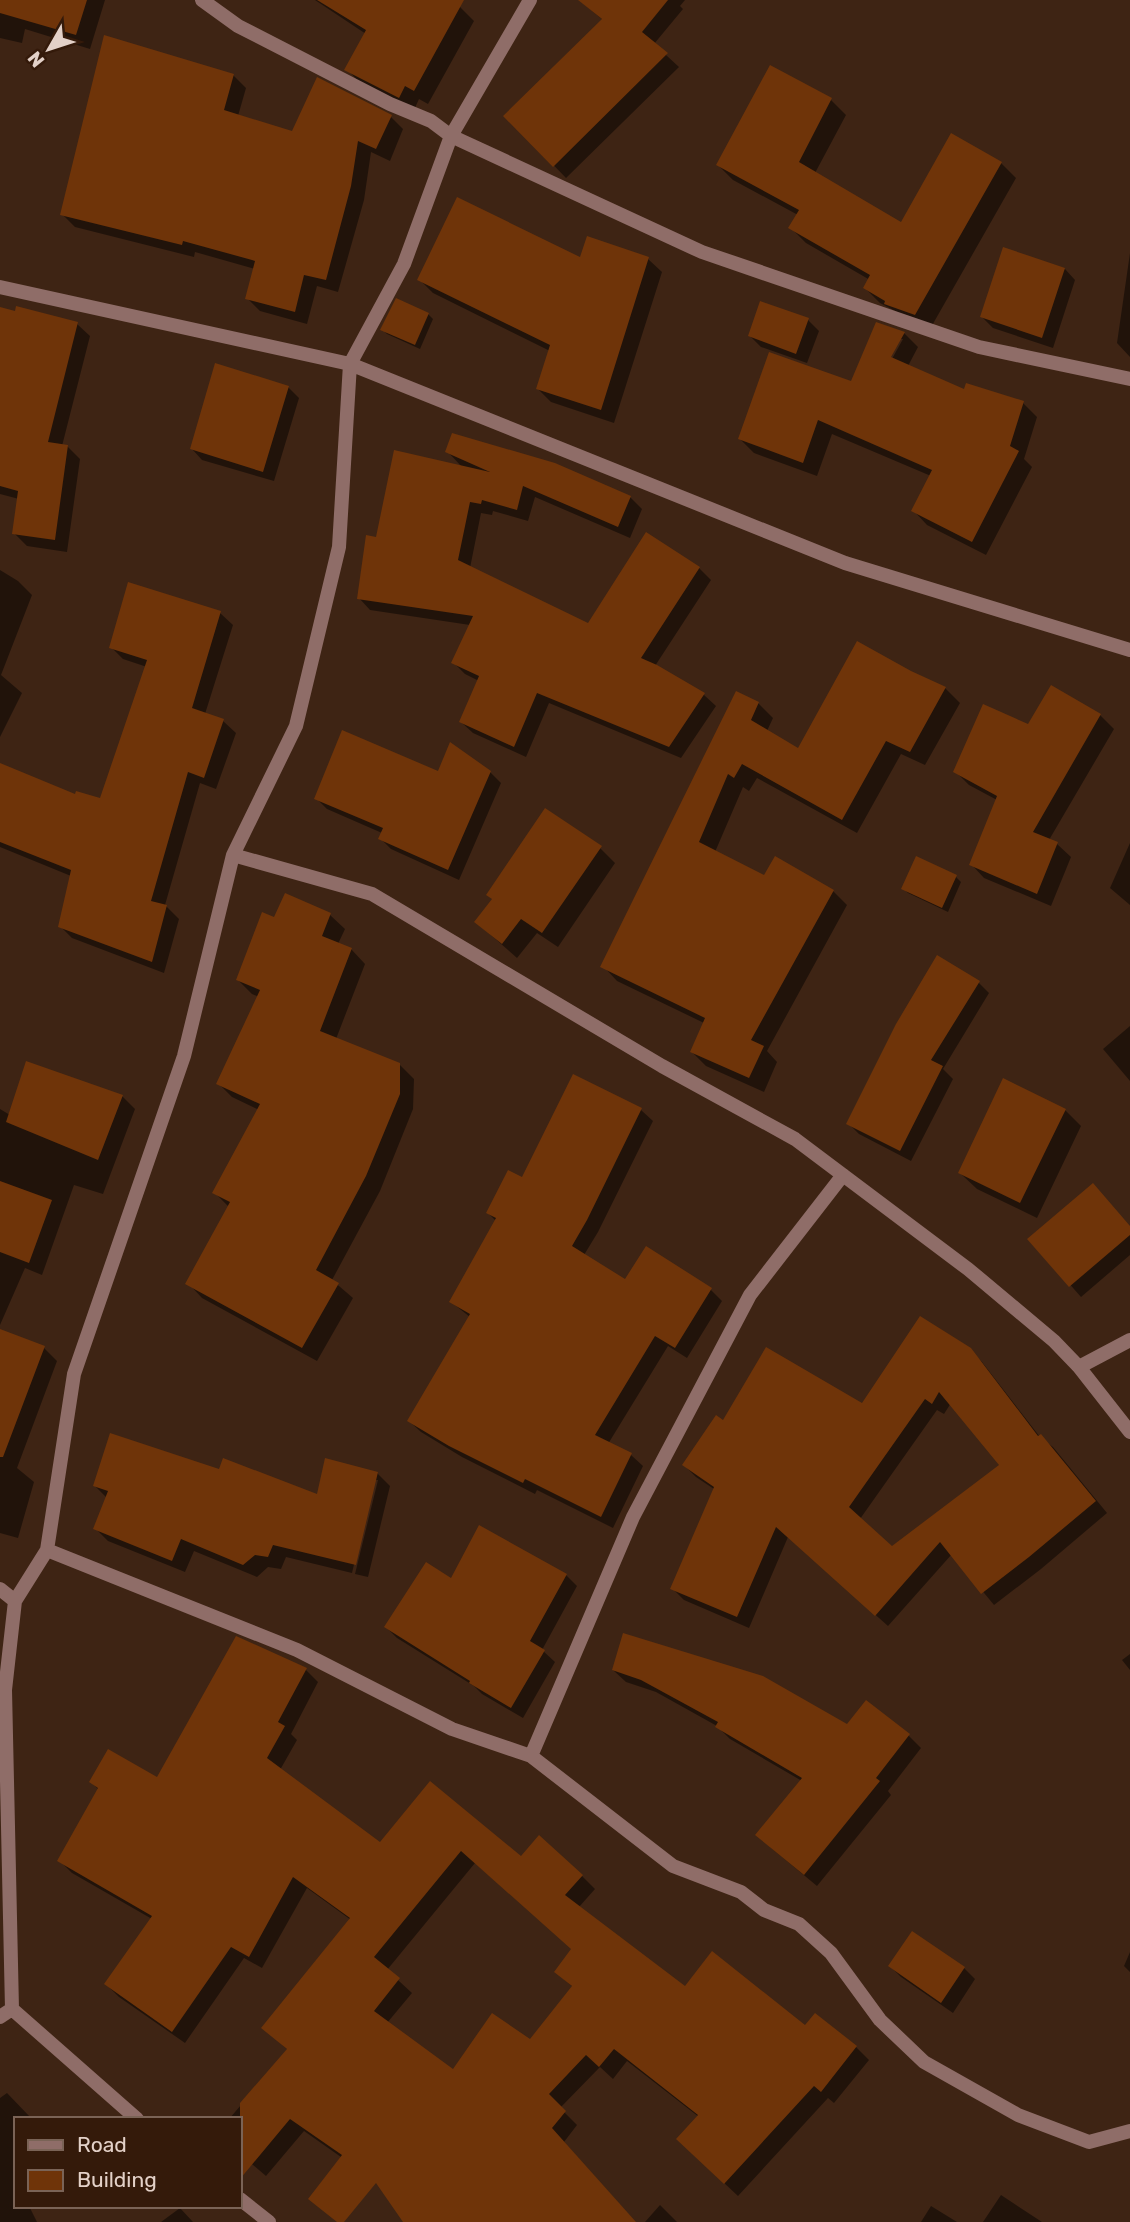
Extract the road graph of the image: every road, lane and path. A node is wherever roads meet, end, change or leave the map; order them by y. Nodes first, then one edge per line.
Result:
1 (202, 0) edge
2 (530, 0) edge
3 (451, 136) junction
4 (0, 287) edge
5 (350, 364) junction
6 (1130, 379) edge
7 (1130, 650) edge
8 (233, 855) junction
9 (843, 1175) junction
10 (1130, 1340) edge
11 (1079, 1367) junction
12 (1130, 1432) edge
13 (47, 1550) junction
14 (0, 1589) edge
15 (15, 1601) junction
16 (531, 1756) junction
17 (6, 2013) edge
18 (135, 2117) edge
19 (1130, 2131) edge
20 (242, 2201) edge
21 (269, 2222) edge

1 - 3 street
2 - 3 street
3 - 5 street
3 - 6 street
4 - 5 street
5 - 7 street
5 - 8 street
8 - 9 street
8 - 13 street
9 - 11 street
9 - 16 street
10 - 11 street
11 - 12 street
13 - 15 street
13 - 16 street
14 - 15 street
15 - 17 street
16 - 19 street
17 - 18 street
20 - 21 street

